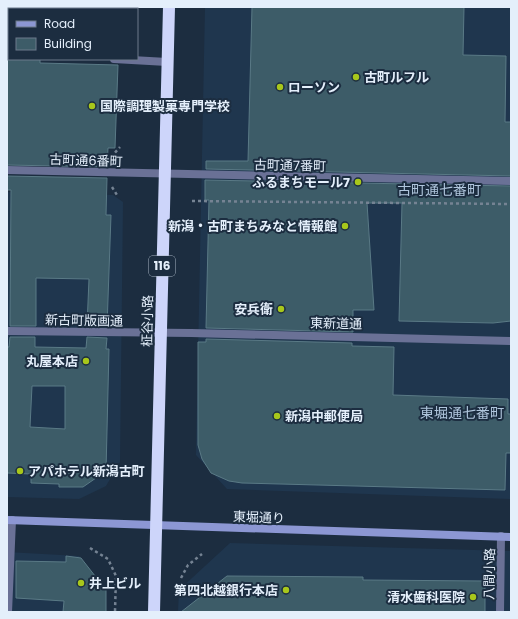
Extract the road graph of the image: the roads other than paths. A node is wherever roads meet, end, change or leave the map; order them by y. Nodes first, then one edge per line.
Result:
1 (169, 7) edge
2 (132, 60) edge
3 (167, 62) junction
4 (7, 170) edge
5 (164, 174) junction
6 (511, 181) edge
7 (7, 331) edge
8 (160, 333) junction
9 (511, 341) edge
10 (9, 520) edge
11 (155, 526) junction
12 (501, 536) junction
13 (511, 536) edge
14 (8, 612) edge
15 (154, 612) edge
16 (500, 612) edge

1 - 3 highway, 柾谷小路 / 116
2 - 3 street
3 - 5 highway, 柾谷小路 / 116
4 - 5 street, 古町通6番町
5 - 6 street, 古町通7番町
5 - 8 highway, 柾谷小路 / 116
7 - 8 street, 新古町版画通
8 - 9 street, 東新道通
8 - 11 highway, 柾谷小路 / 116
10 - 11 street, 東堀通り
10 - 14 street
11 - 12 street, 東堀通り
11 - 15 highway, 柾谷小路 / 116
12 - 13 street, 東堀通り
12 - 16 street, 八間小路

